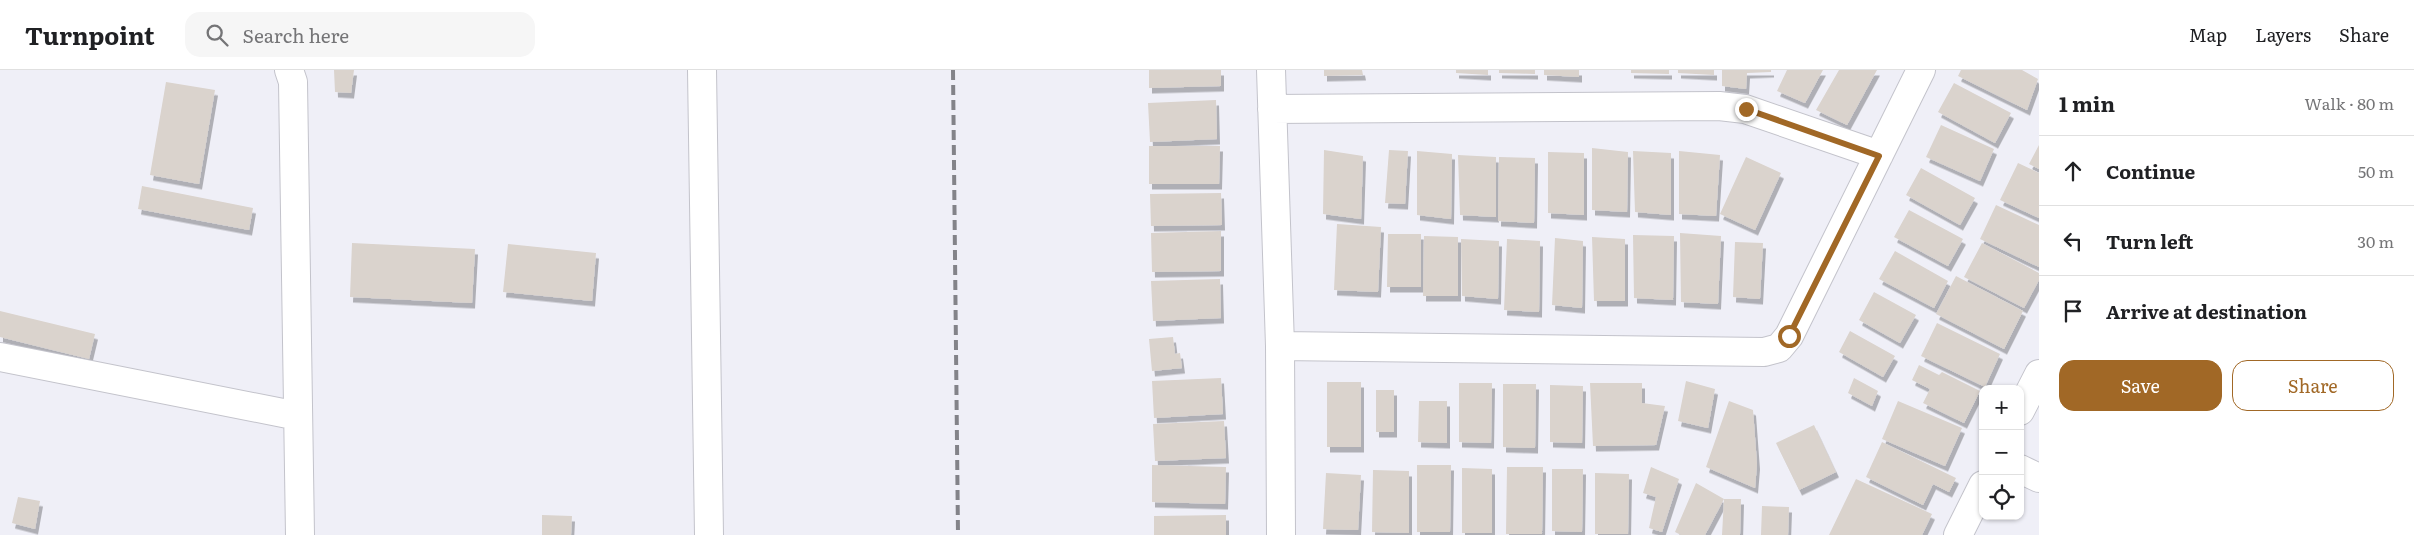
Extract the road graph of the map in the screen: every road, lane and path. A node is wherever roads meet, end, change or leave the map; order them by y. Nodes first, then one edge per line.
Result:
1 (289, 70) edge
2 (702, 70) edge
3 (1272, 70) edge
4 (1921, 70) edge
5 (1272, 109) junction
6 (1879, 156) junction
7 (1280, 346) junction
8 (0, 357) edge
9 (2039, 374) edge
10 (2024, 403) edge
11 (298, 416) junction
12 (2024, 471) edge
13 (2039, 478) edge
14 (1979, 493) edge
15 (300, 535) edge
16 (709, 535) edge
17 (1280, 535) edge
18 (1958, 535) edge

1 - 11 street
2 - 16 street
3 - 5 street
4 - 6 street
5 - 6 street
5 - 7 street
6 - 7 street
7 - 17 street
8 - 11 street
9 - 10 street
11 - 15 street
12 - 13 street
14 - 18 street

